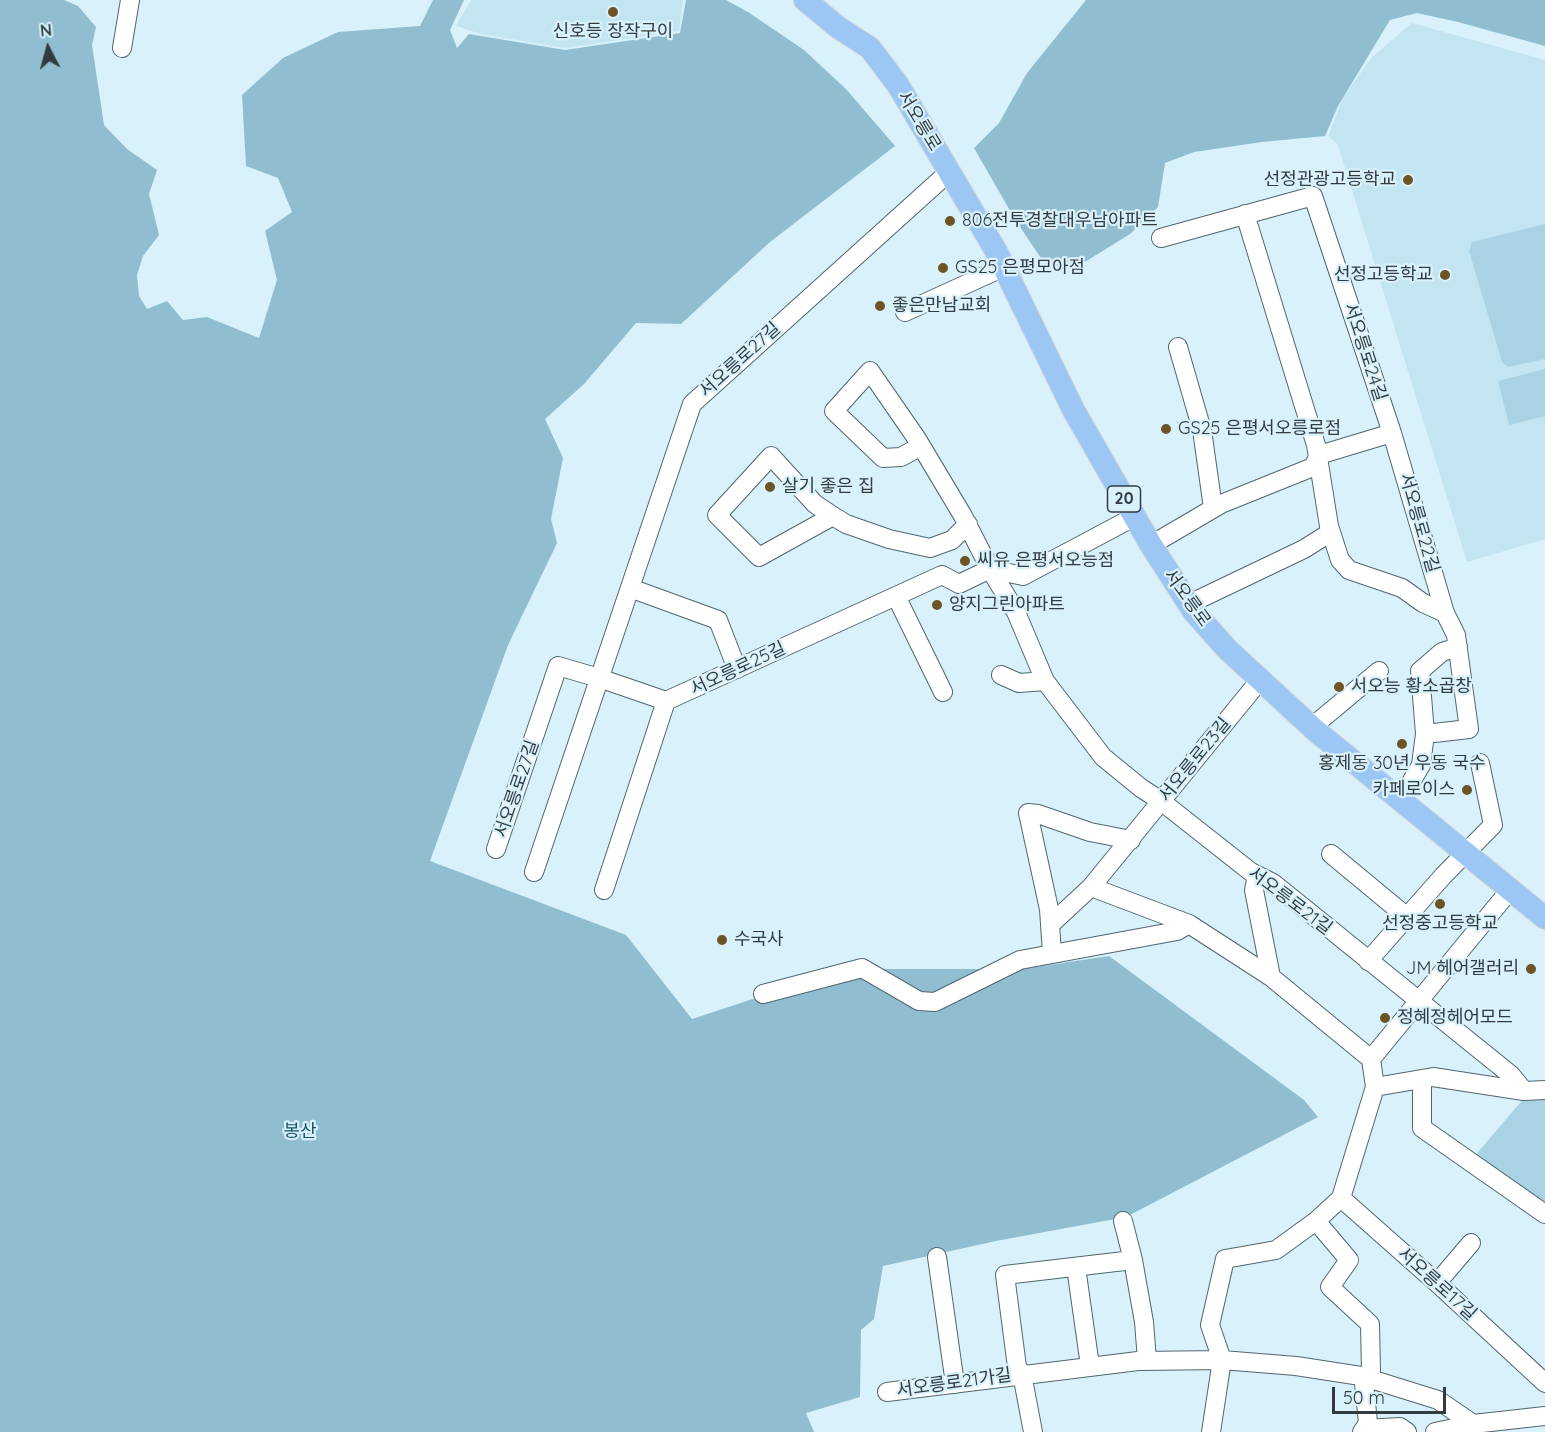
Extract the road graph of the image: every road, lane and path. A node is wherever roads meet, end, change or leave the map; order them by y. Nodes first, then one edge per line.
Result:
1 (130, 0) edge
2 (805, 0) edge
3 (122, 48) dead end
4 (949, 172) junction
5 (1245, 214) junction
6 (1161, 238) dead end
7 (1004, 267) junction
8 (904, 312) dead end
9 (1178, 347) dead end
10 (1392, 433) junction
11 (921, 446) junction
12 (1319, 455) junction
13 (1213, 508) junction
14 (833, 516) junction
15 (1134, 516) junction
16 (968, 524) junction
17 (1331, 532) junction
18 (1151, 545) junction
19 (990, 569) junction
20 (630, 588) junction
21 (896, 596) junction
22 (1189, 604) junction
23 (1446, 613) junction
24 (1458, 647) junction
25 (737, 669) junction
26 (1379, 671) dead end
27 (1001, 675) dead end
28 (599, 678) junction
29 (1260, 680) junction
30 (1045, 681) junction
31 (943, 692) dead end
32 (666, 701) junction
33 (1312, 728) junction
34 (1425, 734) junction
35 (1480, 762) dead end
36 (1161, 801) junction
37 (1400, 801) junction
38 (1131, 840) junction
39 (496, 849) dead end
40 (1465, 853) junction
41 (1331, 854) dead end
42 (534, 872) dead end
43 (1257, 875) junction
44 (1091, 887) junction
45 (604, 890) dead end
46 (1510, 890) junction
47 (1407, 917) junction
48 (1545, 918) edge
49 (1189, 924) junction
50 (1050, 925) junction
51 (1052, 954) junction
52 (1368, 961) junction
53 (1271, 977) junction
54 (763, 994) dead end
55 (1419, 1001) junction
56 (1371, 1059) junction
57 (1422, 1079) junction
58 (1375, 1087) junction
59 (1545, 1090) edge
60 (1524, 1091) junction
61 (1341, 1198) junction
62 (1545, 1214) edge
63 (1123, 1221) dead end
64 (1316, 1221) junction
65 (1471, 1242) dead end
66 (937, 1257) dead end
67 (1133, 1260) junction
68 (1076, 1267) junction
69 (1437, 1283) junction
70 (1147, 1360) junction
71 (1222, 1360) junction
72 (1090, 1366) junction
73 (1541, 1371) edge
74 (1022, 1374) junction
75 (1368, 1378) junction
76 (955, 1384) junction
77 (887, 1392) dead end
78 (1545, 1416) edge
79 (1473, 1424) junction
80 (1363, 1431) edge
81 (1033, 1432) edge
82 (1196, 1432) edge
83 (1205, 1432) edge
84 (1211, 1432) edge
85 (1407, 1432) edge
86 (1435, 1432) edge

1 - 3 street
2 - 4 main road, 서오릉로 / 20
4 - 7 main road, 서오릉로 / 20
4 - 20 street, 서오릉로27길
5 - 6 street, 서오릉로24길
5 - 10 street, 서오릉로24길
5 - 12 street
7 - 8 street
7 - 15 main road, 서오릉로 / 20
9 - 13 street
10 - 12 street
10 - 23 street, 서오릉로22길
11 - 11 street
11 - 16 street
12 - 13 street
12 - 17 street, 서오릉로22길
13 - 18 street
14 - 14 street
14 - 16 street
15 - 18 main road, 서오릉로 / 20
15 - 19 street
16 - 19 street
17 - 22 street
17 - 23 street, 서오릉로22길
18 - 22 main road, 서오릉로 / 20
19 - 21 street, 서오릉로25길
19 - 30 street
20 - 25 street
20 - 28 street, 서오릉로27길
21 - 25 street, 서오릉로25길
21 - 31 street
22 - 29 main road, 서오릉로 / 20
23 - 24 street, 서오릉로22길
24 - 34 street
24 - 34 street, 서오릉로22길
25 - 32 street, 서오릉로25길
26 - 33 street
27 - 30 street
28 - 32 street
28 - 39 street, 서오릉로27길
28 - 42 street, 서오릉로27길
29 - 33 main road, 서오릉로 / 20
29 - 36 street, 서오릉로23길
30 - 36 street
32 - 45 street
33 - 37 main road, 서오릉로 / 20
34 - 37 street
35 - 40 street
36 - 38 street, 서오릉로23길
36 - 43 street, 서오릉로21길
37 - 40 main road, 서오릉로 / 20
38 - 44 street, 서오릉로23길
38 - 50 street
40 - 46 main road, 서오릉로 / 20
40 - 47 street
41 - 47 street
43 - 52 street, 서오릉로21길
43 - 53 street
44 - 49 street
44 - 50 street, 서오릉로23길
46 - 48 main road, 서오릉로 / 20
46 - 55 street
47 - 52 street
49 - 51 street
49 - 53 street
50 - 51 street
51 - 54 street
52 - 55 street, 서오릉로21길
53 - 56 street
55 - 56 street
55 - 60 street, 서오릉로21길
56 - 58 street
57 - 58 street
57 - 60 street
57 - 62 street
58 - 61 street
59 - 60 street
61 - 64 street
61 - 69 street, 서오릉로17길
63 - 67 street
64 - 71 street
64 - 75 street
65 - 69 street
66 - 76 street
67 - 68 street
67 - 70 street
68 - 72 street
68 - 74 street, 서오릉로21가길
69 - 73 street, 서오릉로17길
70 - 71 street, 서오릉로21가길
70 - 72 street, 서오릉로21가길
71 - 75 street
71 - 84 street
72 - 74 street, 서오릉로21가길
74 - 76 street, 서오릉로21가길
74 - 81 street
75 - 79 street
75 - 80 street
76 - 77 street, 서오릉로21가길
78 - 79 street
79 - 86 street
80 - 85 street
82 - 83 street

